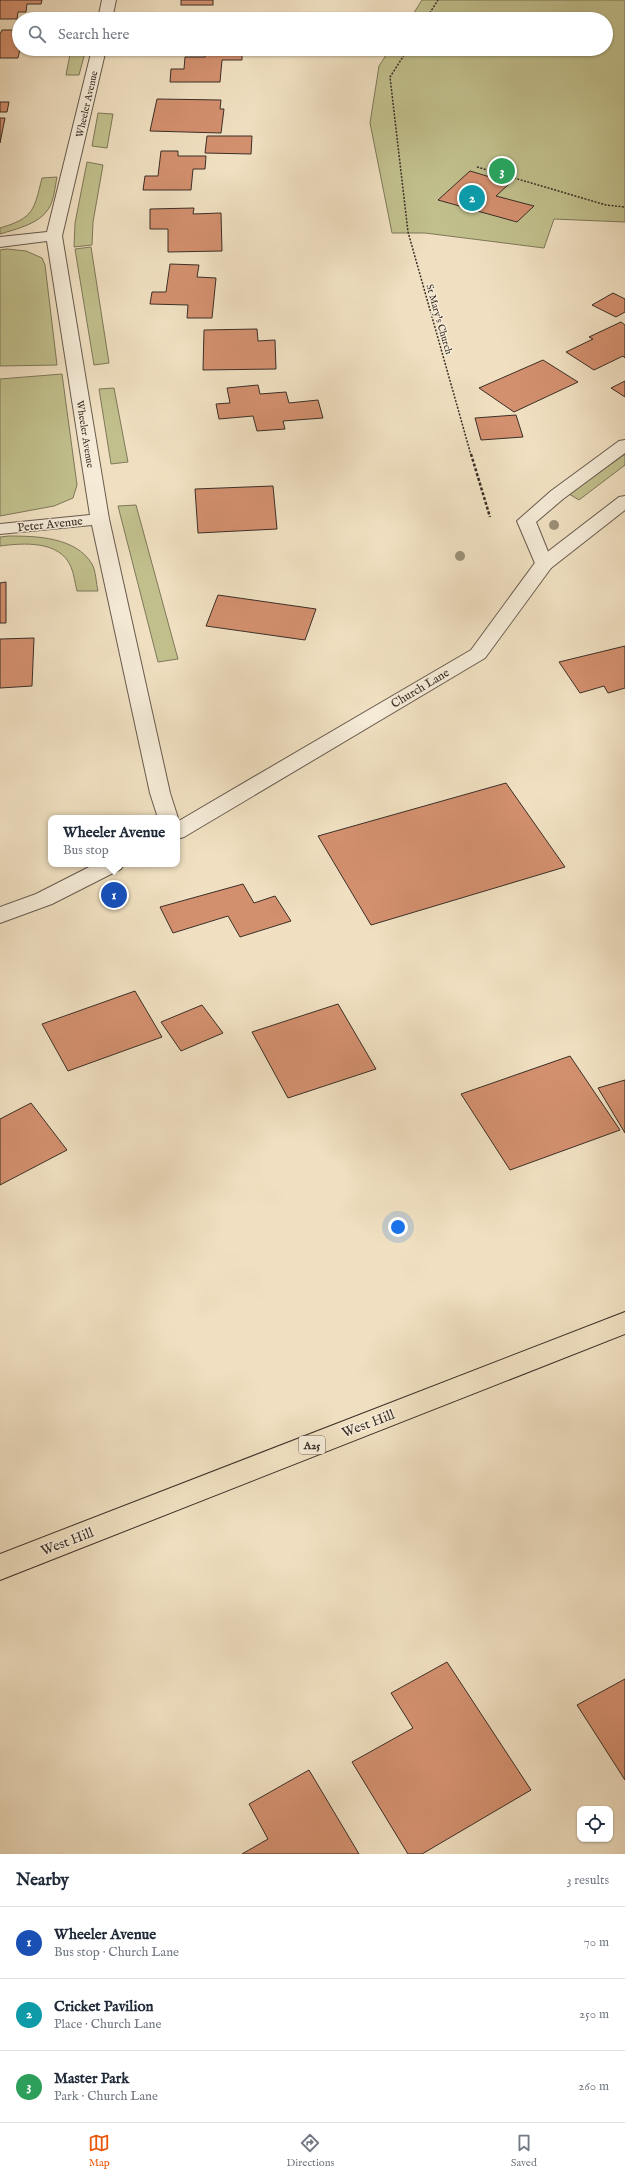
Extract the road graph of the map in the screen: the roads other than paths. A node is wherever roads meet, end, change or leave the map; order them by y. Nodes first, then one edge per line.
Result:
1 (109, 0) edge
2 (106, 12) edge
3 (97, 56) edge
4 (54, 236) junction
5 (0, 242) edge
6 (625, 445) edge
7 (625, 501) edge
8 (100, 518) junction
9 (0, 529) edge
10 (544, 564) junction
11 (167, 815) edge
12 (180, 830) edge
13 (108, 867) edge
14 (0, 915) edge
15 (625, 1323) edge
16 (0, 1567) edge

1 - 2 street
3 - 4 street, Wheeler Avenue
4 - 5 street
4 - 8 street, Wheeler Avenue
6 - 10 street
7 - 10 street, Church Lane
8 - 9 street, Peter Avenue
8 - 11 street, Wheeler Avenue
10 - 12 street, Church Lane
13 - 14 street
15 - 16 main road, West Hill / A25

